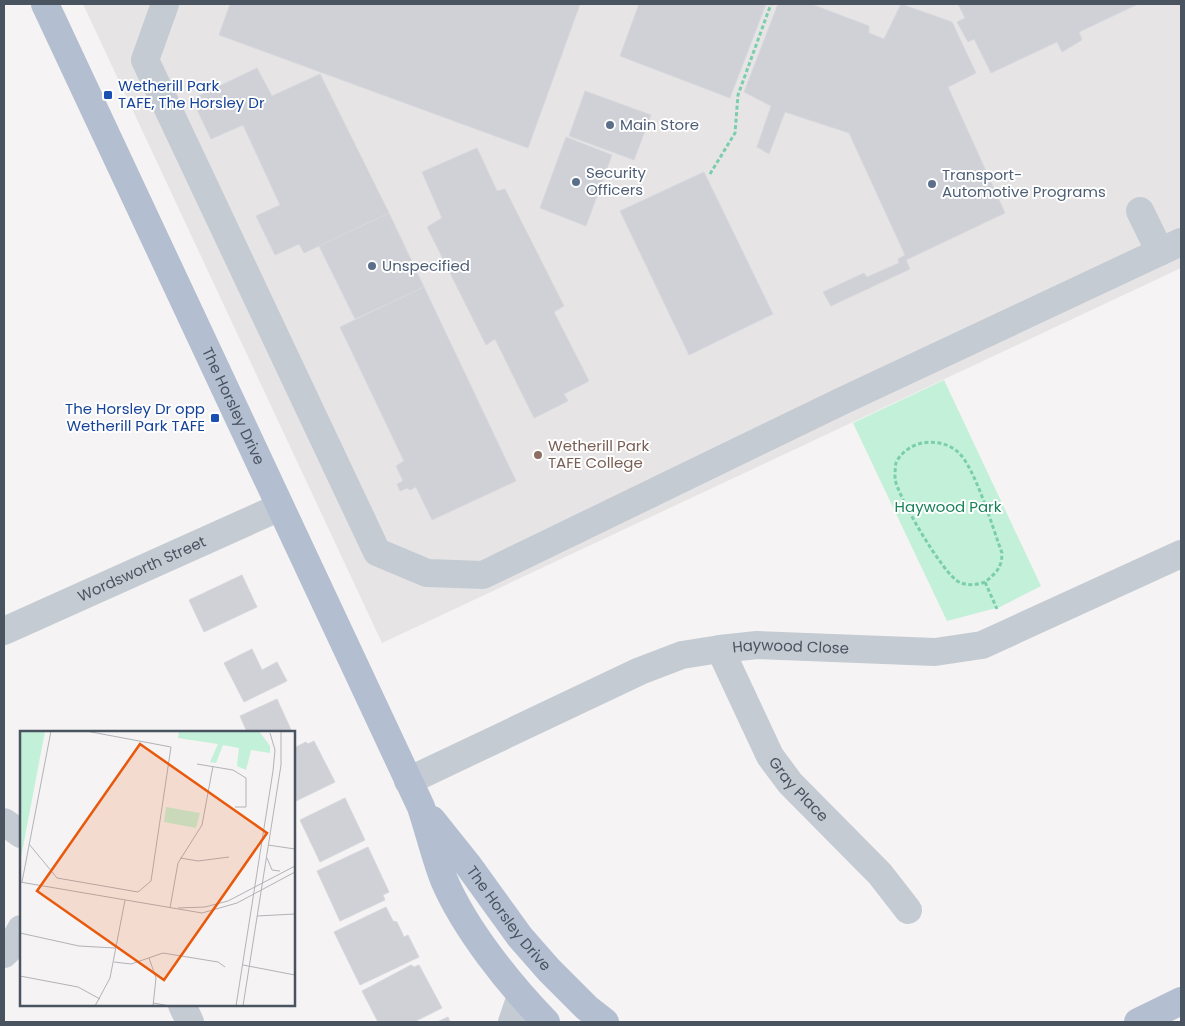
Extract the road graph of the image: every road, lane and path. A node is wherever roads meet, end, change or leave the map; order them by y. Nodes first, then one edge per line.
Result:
1 (45, 4) edge
2 (165, 4) edge
3 (771, 4) edge
4 (710, 174) dead end
5 (1140, 211) dead end
6 (1171, 247) edge
7 (280, 507) junction
8 (1181, 554) edge
9 (985, 582) junction
10 (998, 612) dead end
11 (4, 631) edge
12 (720, 649) junction
13 (408, 781) junction
14 (421, 807) junction
15 (4, 822) edge
16 (20, 833) edge
17 (908, 910) dead end
18 (20, 931) edge
19 (4, 954) edge
20 (521, 996) junction
21 (1181, 1001) edge
22 (182, 1006) edge
23 (190, 1022) edge
24 (512, 1022) edge
25 (546, 1022) edge
26 (605, 1022) edge
27 (1138, 1022) edge

1 - 7 main road, The Horsley Drive
2 - 6 street
3 - 4 path
5 - 6 street
7 - 11 street, Wordsworth Street
7 - 13 main road, The Horsley Drive
8 - 12 street, Haywood Close
9 - 9 path
9 - 10 path
12 - 13 street, Haywood Close
12 - 17 street, Gray Place
13 - 14 main road, The Horsley Drive
14 - 20 main road, The Horsley Drive
14 - 26 main road, The Horsley Drive
15 - 16 street
18 - 19 street
20 - 24 street
20 - 25 main road, The Horsley Drive
21 - 27 main road
22 - 23 street

